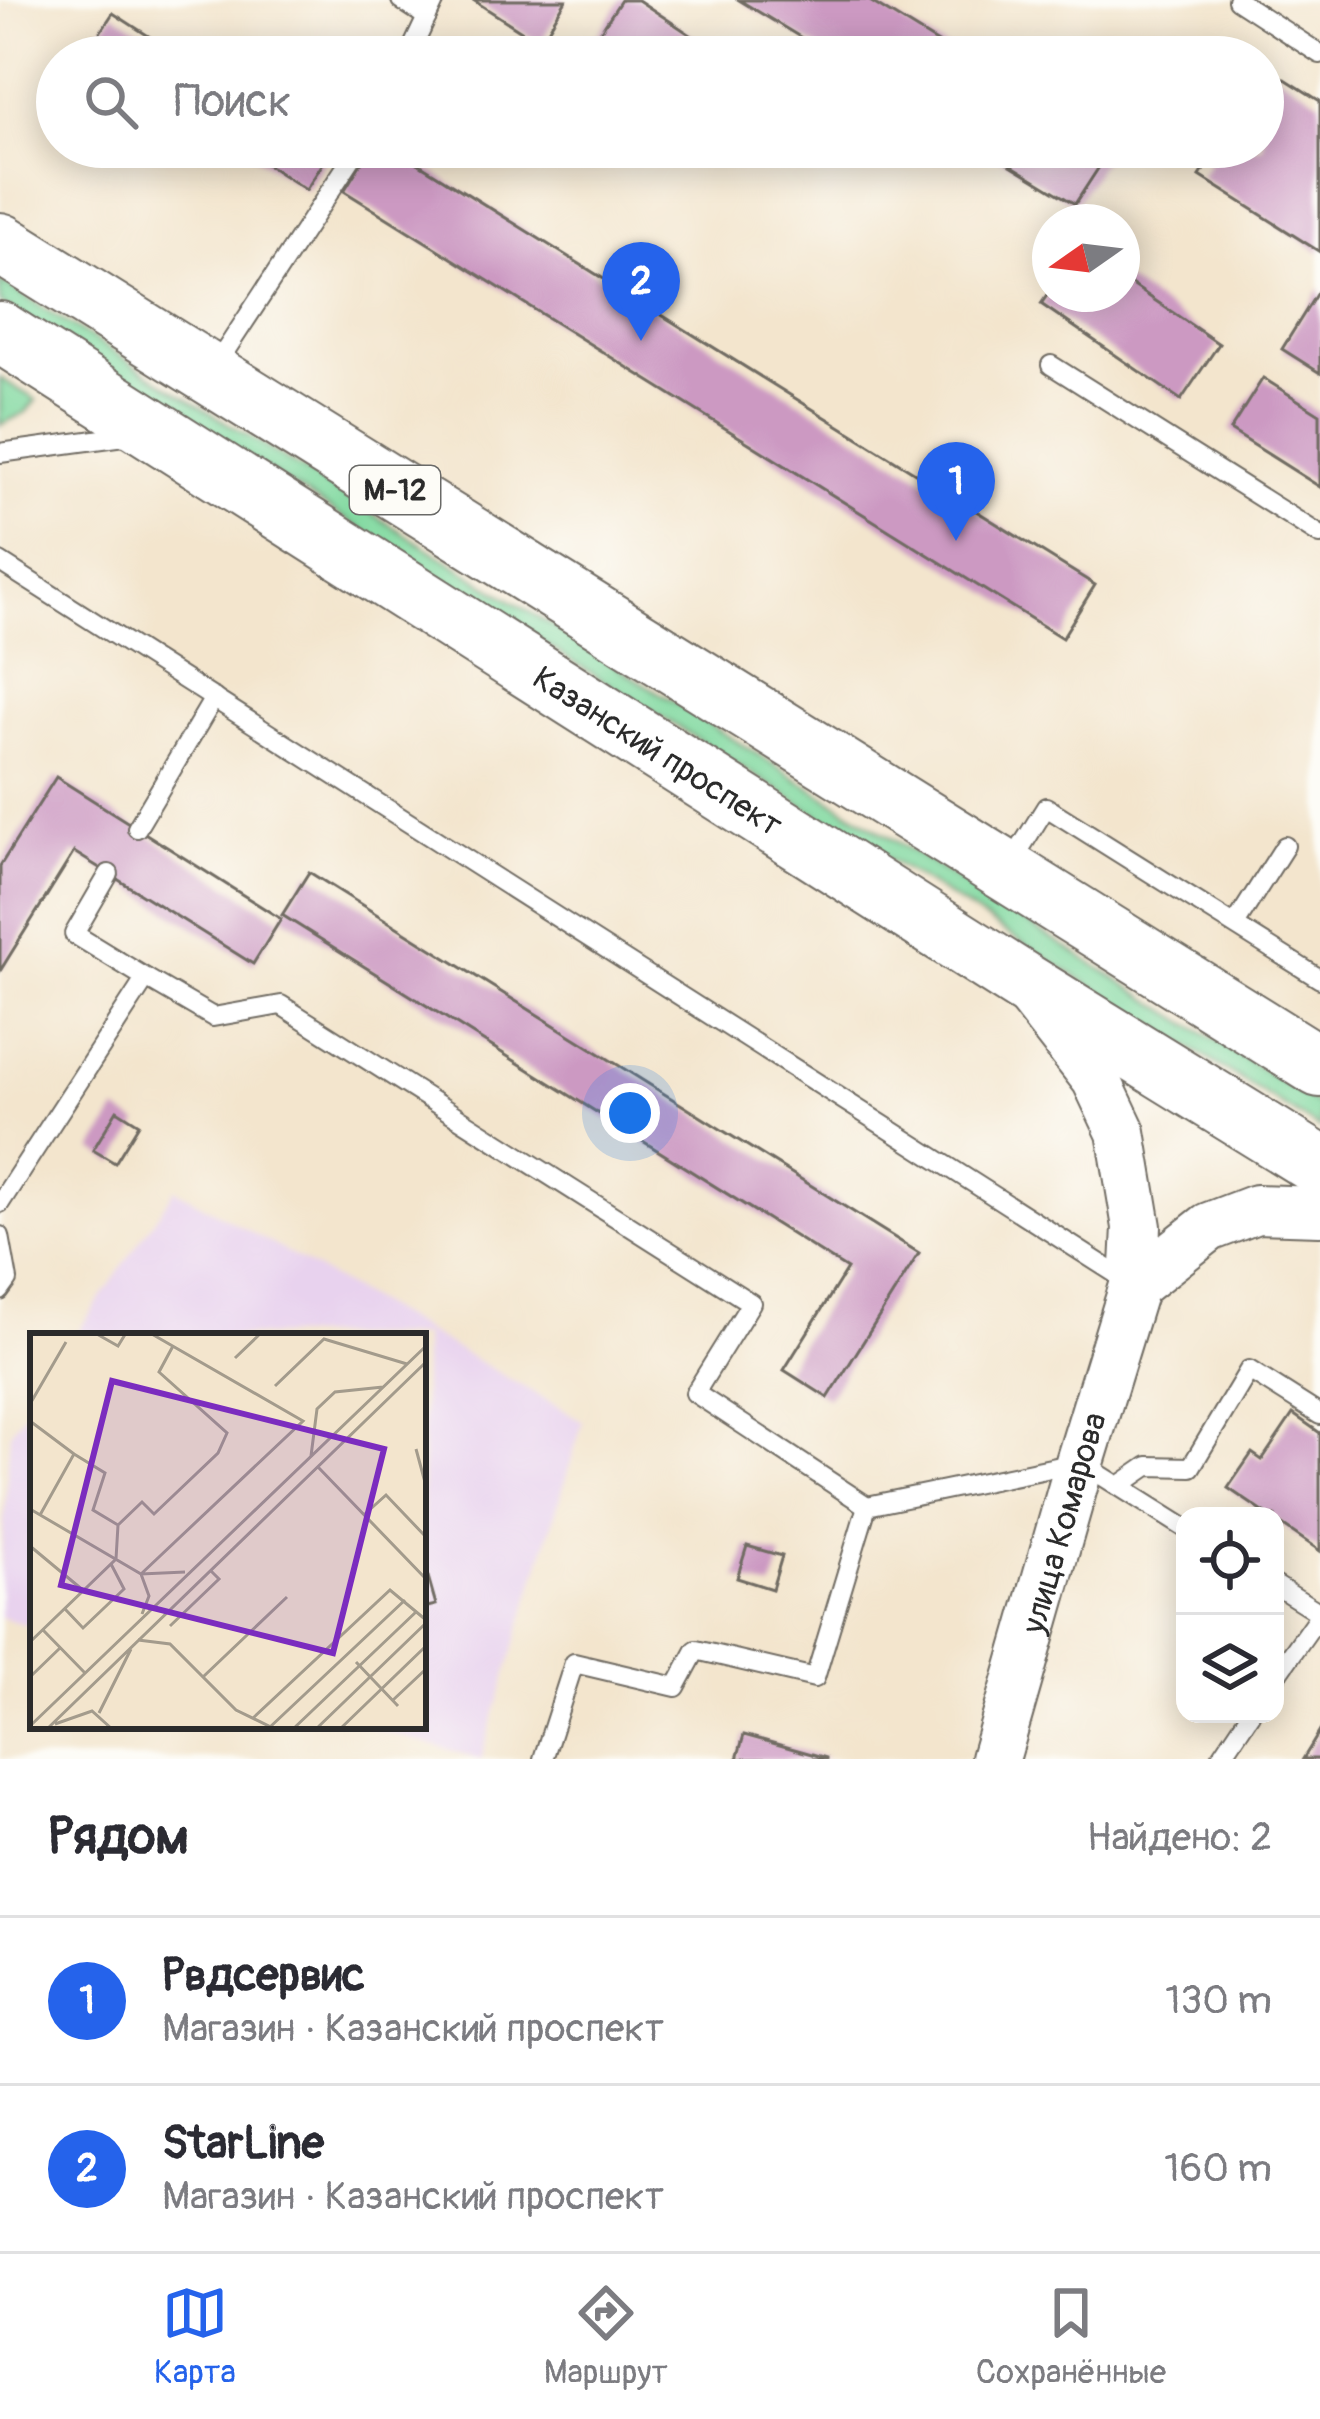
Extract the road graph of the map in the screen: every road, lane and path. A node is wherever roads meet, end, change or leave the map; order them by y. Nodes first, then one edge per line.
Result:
1 (400, 0) edge
2 (1239, 1) edge
3 (431, 9) edge
4 (1320, 55) edge
5 (345, 168) edge
6 (0, 243) edge
7 (0, 332) edge
8 (1051, 365) dead end
9 (210, 374) junction
10 (159, 431) junction
11 (2, 456) edge
12 (1320, 535) edge
13 (0, 562) edge
14 (214, 698) junction
15 (137, 828) dead end
16 (1285, 846) dead end
17 (1006, 871) junction
18 (109, 874) dead end
19 (1236, 923) junction
20 (146, 978) junction
21 (1320, 979) edge
22 (1019, 980) junction
23 (1314, 1059) edge
24 (1320, 1166) edge
25 (0, 1203) edge
26 (1320, 1210) edge
27 (0, 1236) edge
28 (1134, 1286) junction
29 (0, 1292) edge
30 (1320, 1415) edge
31 (1099, 1474) junction
32 (867, 1506) junction
33 (1176, 1522) edge
34 (1284, 1591) edge
35 (1320, 1613) edge
36 (1284, 1665) edge
37 (1244, 1723) edge
38 (543, 1759) edge
39 (995, 1759) edge
40 (1220, 1759) edge

1 - 3 lane
2 - 4 lane
5 - 9 lane
6 - 9 main road, М-12
7 - 10 main road, Казанский проспект / М-12
8 - 12 lane
9 - 17 main road, М-12
10 - 11 lane
10 - 22 main road, Казанский проспект / М-12
13 - 14 lane
14 - 15 lane
14 - 28 lane
16 - 19 lane
17 - 19 lane
17 - 23 main road, М-12
18 - 20 lane
19 - 21 lane
20 - 25 lane
20 - 32 lane
22 - 24 main road, Казанский проспект / М-12
22 - 28 street, улица Комарова
26 - 28 street
27 - 29 lane
28 - 31 street, улица Комарова
30 - 31 lane
31 - 32 lane
31 - 33 lane
31 - 39 street, улица Комарова
32 - 38 lane
34 - 35 lane
35 - 36 lane
37 - 40 lane

